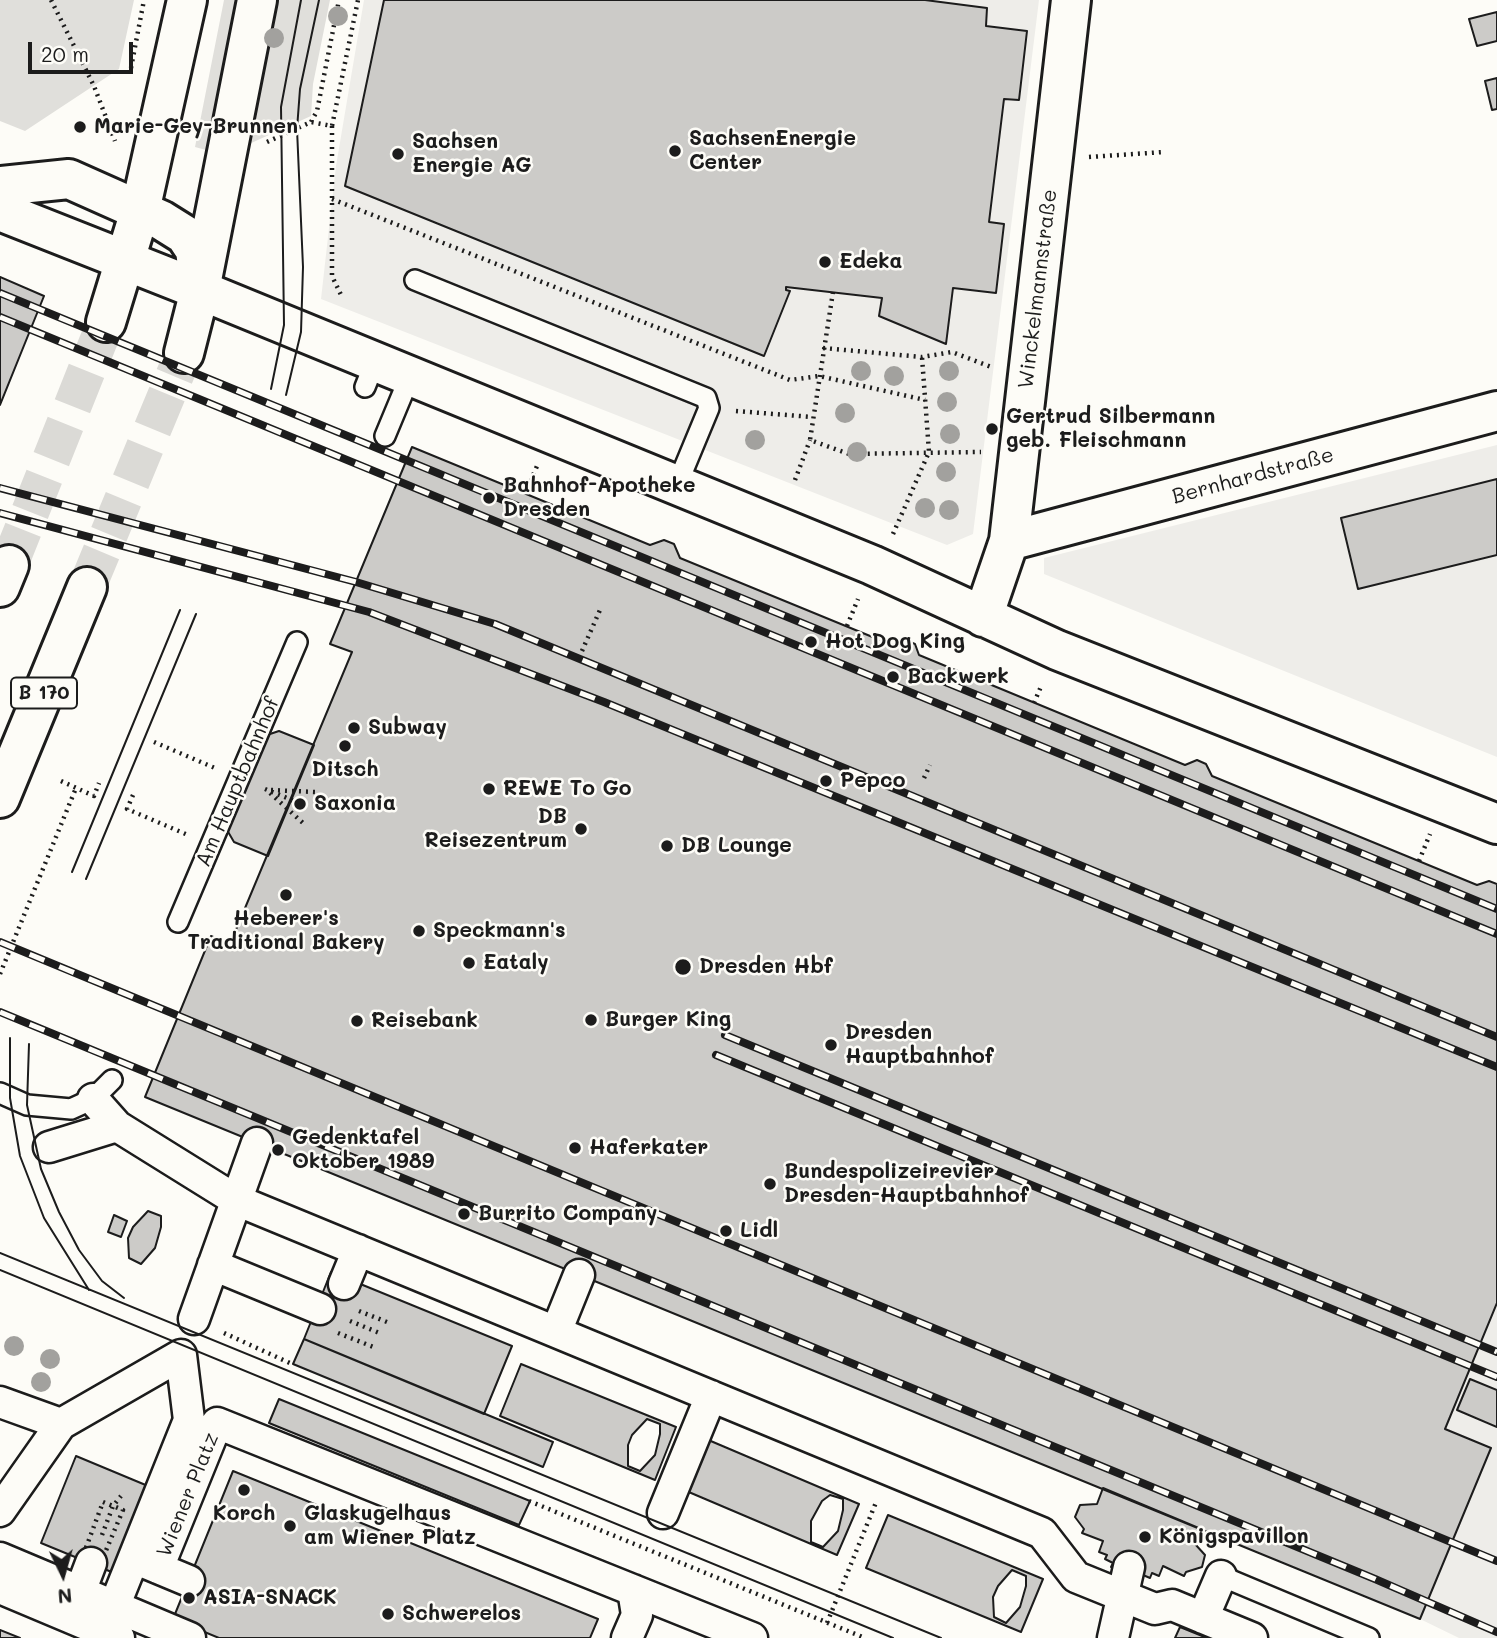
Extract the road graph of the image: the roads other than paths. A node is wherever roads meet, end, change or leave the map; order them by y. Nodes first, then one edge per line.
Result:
1 (187, 0) edge
2 (257, 0) edge
3 (1072, 0) edge
4 (0, 186) edge
5 (0, 211) edge
6 (140, 211) junction
7 (125, 263) junction
8 (415, 280) dead end
9 (200, 290) junction
10 (106, 321) tunnel mouth
11 (184, 353) tunnel mouth
12 (410, 376) junction
13 (1497, 411) edge
14 (385, 436) dead end
15 (677, 485) junction
16 (1009, 541) junction
17 (87, 587) tunnel mouth
18 (983, 617) junction
19 (298, 642) dead end
20 (0, 798) edge
21 (1497, 824) edge
22 (178, 922) dead end
23 (102, 1090) joint
24 (0, 1093) edge
25 (117, 1126) junction
26 (257, 1143) dead end
27 (49, 1147) dead end
28 (236, 1200) junction
29 (358, 1250) junction
30 (213, 1265) junction
31 (579, 1275) dead end
32 (194, 1319) road end
33 (556, 1332) junction
34 (711, 1396) junction
35 (0, 1402) edge
36 (204, 1420) junction
37 (61, 1424) junction
38 (0, 1511) edge
39 (663, 1513) dead end
40 (0, 1558) edge
41 (87, 1558) road end
42 (146, 1563) junction
43 (1129, 1567) dead end
44 (1221, 1576) joint
45 (188, 1581) dead end
46 (0, 1588) edge
47 (633, 1590) junction
48 (80, 1592) junction
49 (1122, 1596) junction
50 (1203, 1618) junction
51 (129, 1628) edge
52 (190, 1638) edge
53 (627, 1638) edge
54 (752, 1638) edge
55 (1113, 1638) edge
56 (1252, 1638) edge
57 (1369, 1638) edge

1 - 6 street
2 - 9 street
3 - 16 street, Winckelmannstraße
4 - 6 street
5 - 7 street
6 - 7 street
6 - 9 street
7 - 9 street
7 - 10 street
8 - 15 lane
9 - 11 street
9 - 12 street
12 - 14 lane
12 - 15 street
13 - 16 street, Bernhardstraße
15 - 18 street
16 - 18 street, Winckelmannstraße
17 - 20 street, B 170
18 - 21 street
19 - 22 lane, Am Hauptbahnhof
23 - 24 lane
23 - 25 street
25 - 27 street
25 - 28 street
26 - 28 street
28 - 29 street
28 - 30 street
29 - 30 street
29 - 33 street
30 - 32 street
31 - 33 street
33 - 34 street
34 - 39 street
34 - 49 street
35 - 37 street
36 - 37 street
36 - 42 street
36 - 47 street
37 - 38 street
40 - 48 street
41 - 48 street
42 - 45 street, Wiener Platz
42 - 51 street
43 - 49 street
44 - 50 street
44 - 57 lane
46 - 51 street
47 - 53 street
47 - 54 street
48 - 51 street
49 - 50 street
49 - 55 street
50 - 56 street
51 - 52 street

